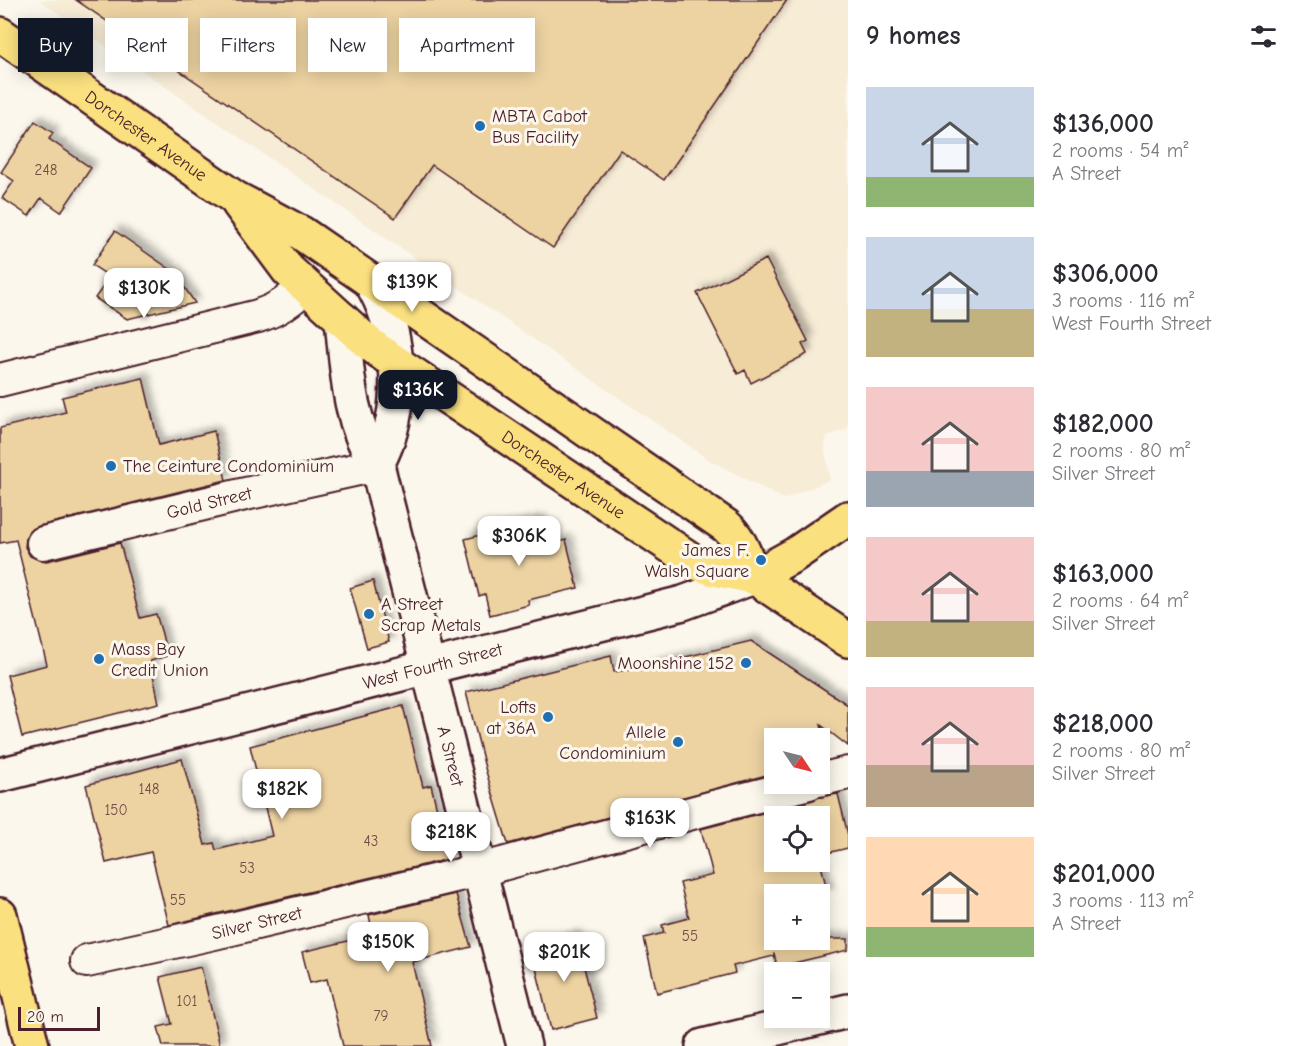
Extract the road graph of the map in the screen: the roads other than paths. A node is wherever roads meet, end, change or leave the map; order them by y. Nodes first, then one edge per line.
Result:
1 (0, 34) edge
2 (235, 198) junction
3 (371, 282) junction
4 (305, 286) junction
5 (342, 319) junction
6 (396, 364) junction
7 (0, 380) edge
8 (377, 465) junction
9 (848, 518) edge
10 (44, 543) dead end
11 (754, 577) junction
12 (848, 639) edge
13 (428, 667) junction
14 (7, 773) edge
15 (848, 773) edge
16 (830, 777) edge
17 (765, 794) edge
18 (480, 870) junction
19 (0, 915) edge
20 (87, 961) dead end
21 (848, 1011) edge
22 (32, 1046) edge
23 (524, 1046) edge
24 (703, 1046) edge

1 - 2 main road, Dorchester Avenue
2 - 3 main road, Dorchester Avenue
2 - 4 main road, Dorchester Avenue
3 - 6 main road
3 - 11 main road, Dorchester Avenue
4 - 5 main road, Dorchester Avenue
4 - 7 street
5 - 6 main road, Dorchester Avenue
5 - 8 main road, A Street
6 - 8 main road
6 - 11 main road, Dorchester Avenue
8 - 10 street, Gold Street
8 - 13 main road, A Street
9 - 11 main road, West Fourth Street
11 - 12 main road, Dorchester Avenue
11 - 13 main road, West Fourth Street
13 - 14 main road, West Fourth Street
13 - 18 main road, A Street
15 - 16 street
17 - 18 street, Silver Street
18 - 20 street, Silver Street
18 - 23 main road, A Street
19 - 22 main road
21 - 24 main road

